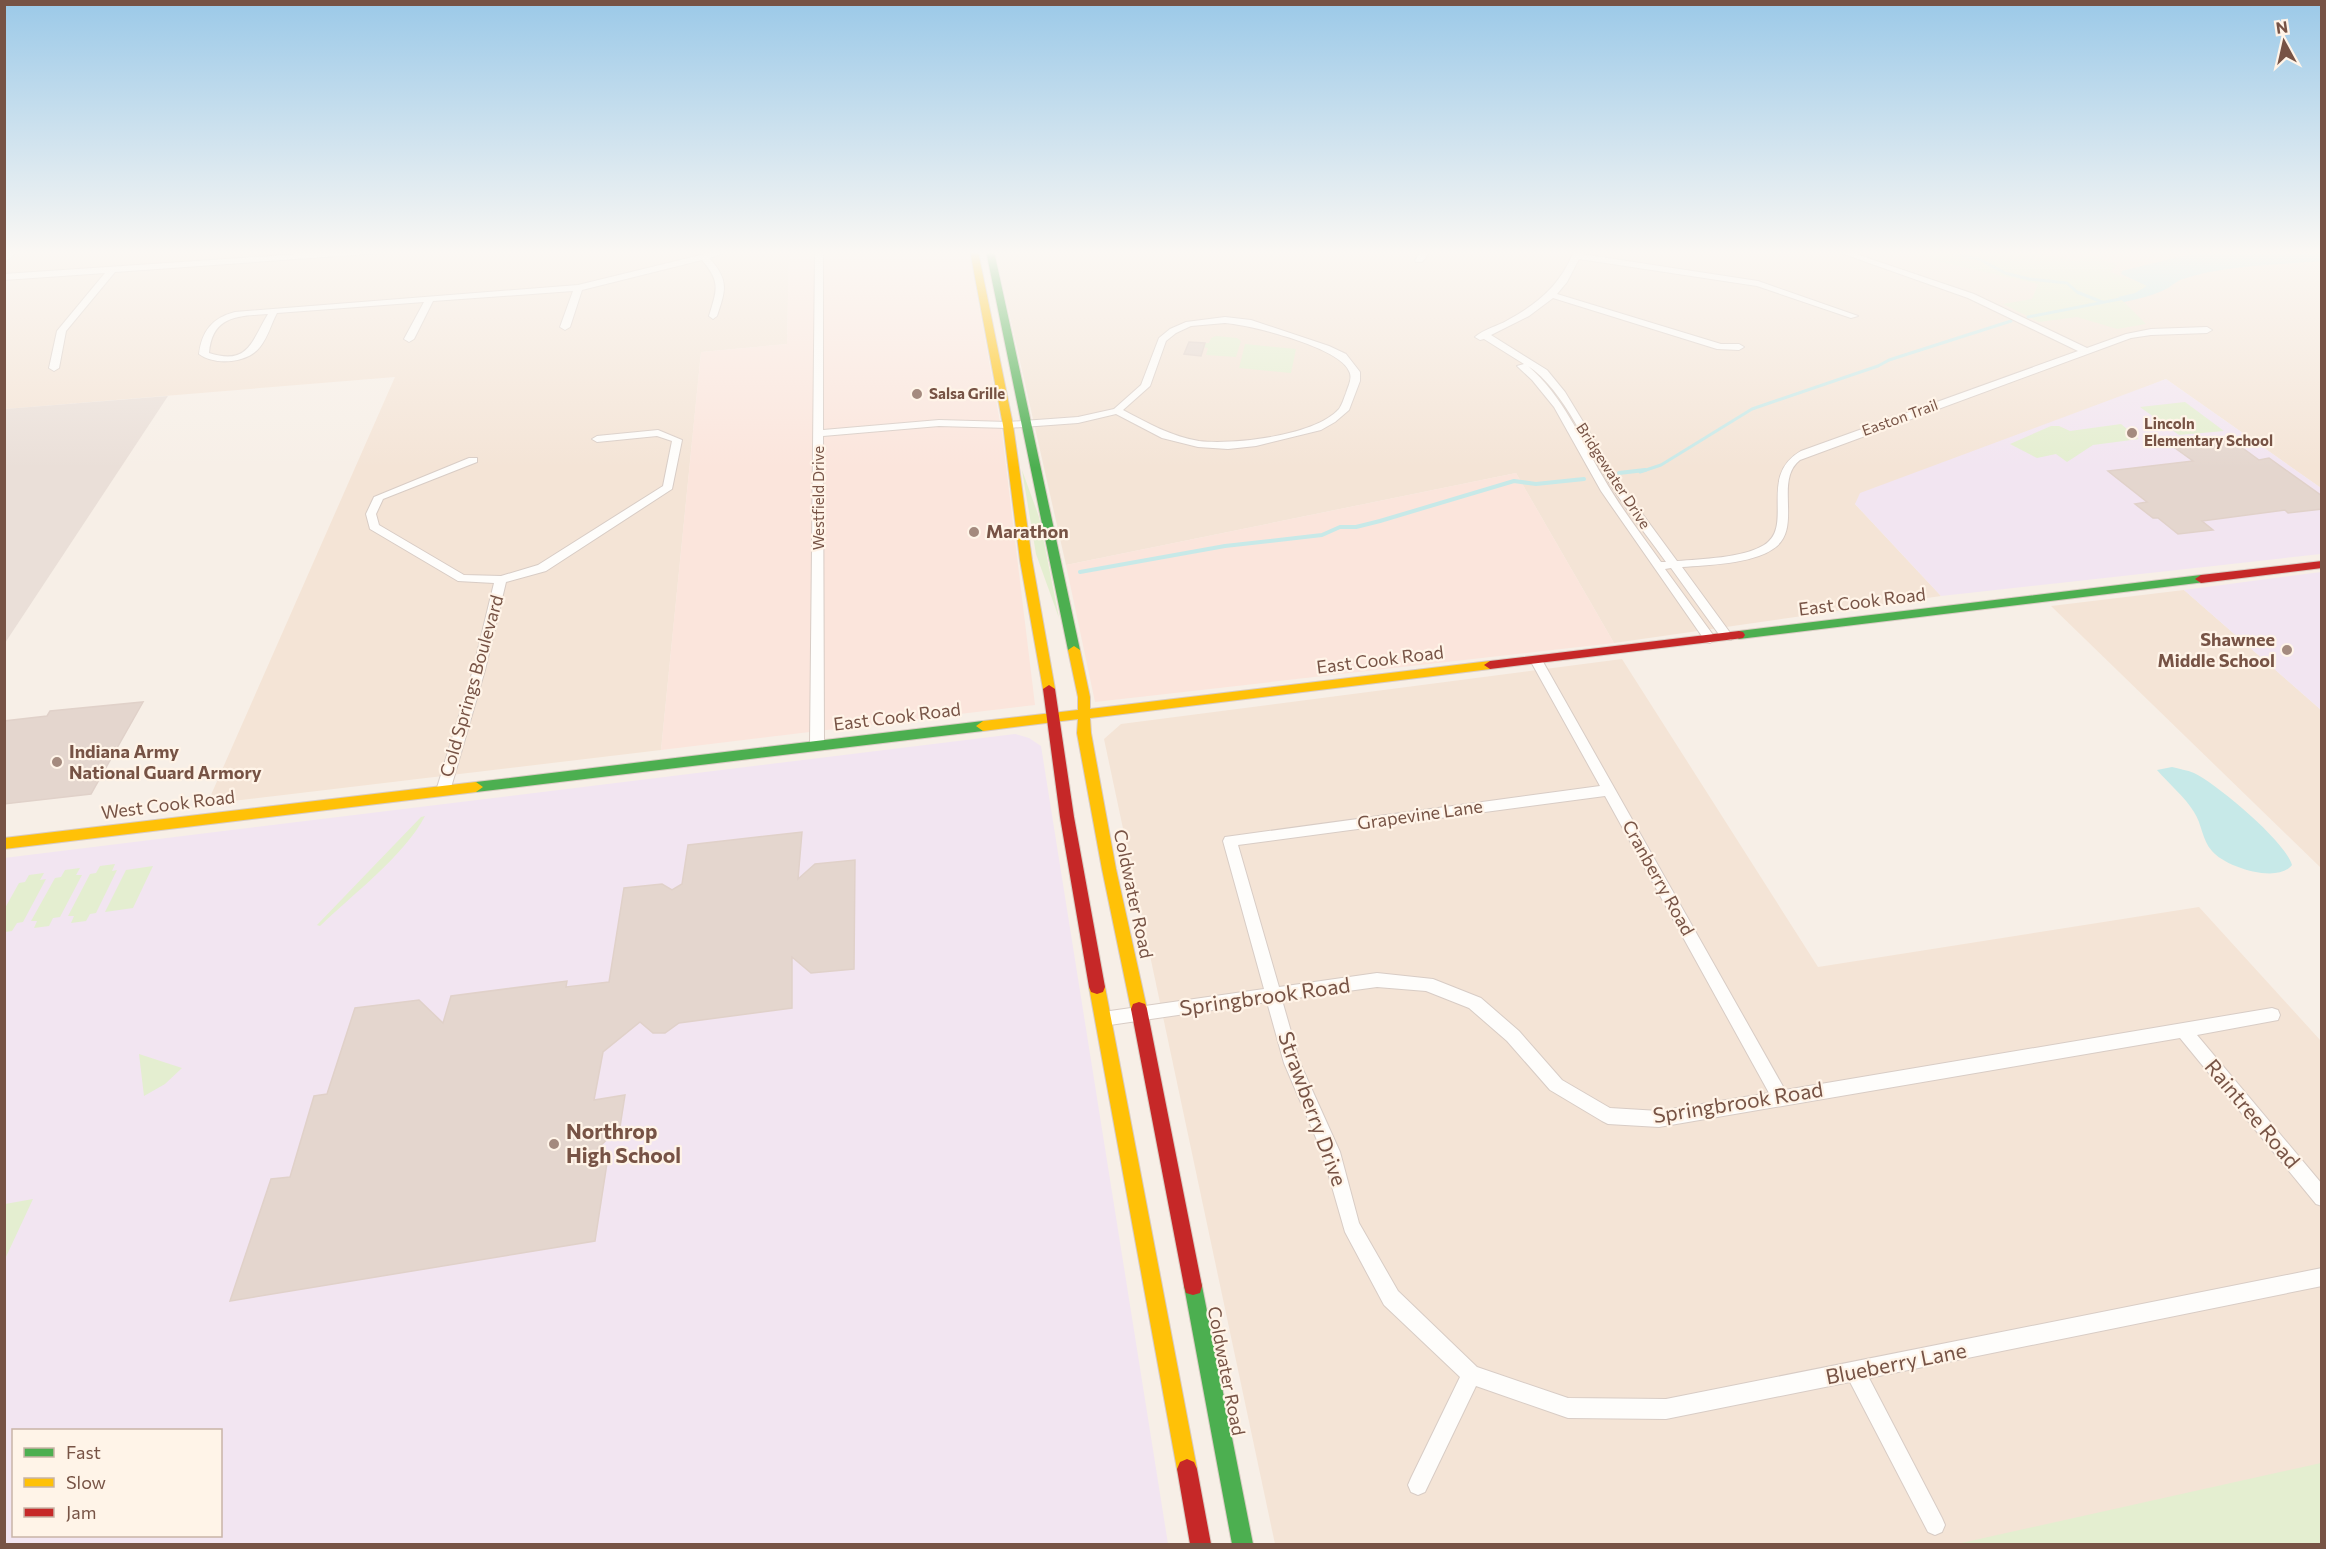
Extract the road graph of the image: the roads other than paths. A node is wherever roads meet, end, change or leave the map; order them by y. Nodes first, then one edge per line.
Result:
1 (69, 323) edge
2 (217, 323) edge
3 (265, 323) edge
4 (417, 323) edge
5 (566, 323) edge
6 (819, 323) edge
7 (988, 323) edge
8 (1006, 323) edge
9 (1197, 323) edge
10 (1252, 323) edge
11 (1510, 323) edge
12 (1643, 323) edge
13 (2028, 323) edge
14 (565, 327) dead end
15 (2207, 330) dead end
16 (1480, 337) junction
17 (409, 339) dead end
18 (1739, 347) dead end
19 (2085, 351) junction
20 (54, 368) dead end
21 (1117, 411) junction
22 (1027, 423) junction
23 (1008, 425) junction
24 (820, 433) junction
25 (597, 439) dead end
26 (473, 460) dead end
27 (1672, 564) junction
28 (2322, 564) edge
29 (1658, 566) junction
30 (501, 580) junction
31 (1727, 637) junction
32 (1710, 639) junction
33 (1536, 660) junction
34 (1084, 714) junction
35 (1054, 717) junction
36 (817, 745) junction
37 (1609, 790) junction
38 (443, 791) junction
39 (1230, 840) joint
40 (4, 844) edge
41 (1273, 995) junction
42 (1140, 1014) junction
43 (2272, 1015) dead end
44 (1103, 1019) junction
45 (2182, 1030) junction
46 (1780, 1097) junction
47 (2322, 1198) edge
48 (2322, 1277) edge
49 (1856, 1372) junction
50 (1471, 1375) junction
51 (1418, 1485) dead end
52 (1935, 1525) dead end
53 (1201, 1545) edge
54 (1243, 1545) edge

1 - 20 street
2 - 3 street
4 - 17 street
5 - 14 street
6 - 24 street, Westfield Drive
7 - 23 main road
8 - 22 main road, Coldwater Road
9 - 21 street
10 - 21 street
11 - 16 street
12 - 18 street
13 - 19 street
15 - 19 street, Easton Trail
16 - 27 street, Bridgewater Drive
16 - 29 street, Bridgewater Drive
19 - 27 street, Easton Trail
21 - 22 street
22 - 23 street
22 - 34 main road, Coldwater Road
23 - 24 street
23 - 35 main road
24 - 36 street, Westfield Drive
25 - 30 street, Cold Springs Boulevard
26 - 30 street, Cold Springs Boulevard
27 - 29 street, Easton Trail
27 - 31 street, Bridgewater Drive
28 - 31 main road, East Cook Road
29 - 32 street, Bridgewater Drive
30 - 38 street, Cold Springs Boulevard
31 - 32 main road, East Cook Road
32 - 33 main road, East Cook Road
33 - 34 main road, East Cook Road
33 - 37 street, Cranberry Road
34 - 35 main road, East Cook Road
34 - 42 main road, Coldwater Road
35 - 36 main road, East Cook Road
35 - 44 main road
36 - 38 main road, East Cook Road
37 - 39 street, Grapevine Lane
37 - 46 street, Cranberry Road
38 - 40 main road, West Cook Road
39 - 41 street, Strawberry Drive
41 - 42 street, Springbrook Road
41 - 46 street, Springbrook Road
41 - 50 street, Strawberry Drive
42 - 44 street, Springbrook Road
42 - 54 main road, Coldwater Road
43 - 45 street, Springbrook Road
44 - 53 main road
45 - 46 street, Springbrook Road
45 - 47 street, Raintree Road
48 - 49 street, Blueberry Lane
49 - 50 street, Blueberry Lane
49 - 52 street
50 - 51 street

